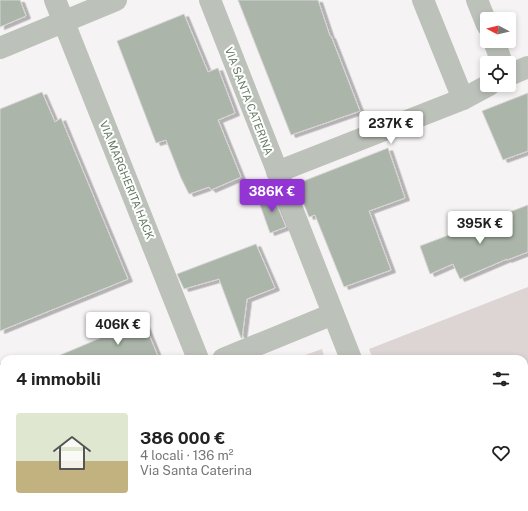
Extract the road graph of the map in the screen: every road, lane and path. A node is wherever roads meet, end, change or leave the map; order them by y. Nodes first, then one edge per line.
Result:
1 (55, 0) edge
2 (116, 0) edge
3 (210, 0) edge
4 (423, 0) edge
5 (477, 0) edge
6 (482, 12) edge
7 (64, 21) junction
8 (0, 48) edge
9 (528, 67) edge
10 (516, 72) edge
11 (480, 90) edge
12 (463, 99) junction
13 (277, 172) junction
14 (334, 314) junction
15 (196, 355) edge
16 (233, 355) edge
17 (349, 355) edge

1 - 7 street, VIA MARGHERITA HACK
2 - 7 street
3 - 13 street, VIA SANTA CATERINA
4 - 12 street
5 - 6 street
7 - 8 street
7 - 15 street, VIA MARGHERITA HACK
9 - 10 street
11 - 12 street
12 - 13 street
13 - 14 street, VIA SANTA CATERINA
14 - 16 street
14 - 17 street, VIA SANTA CATERINA

